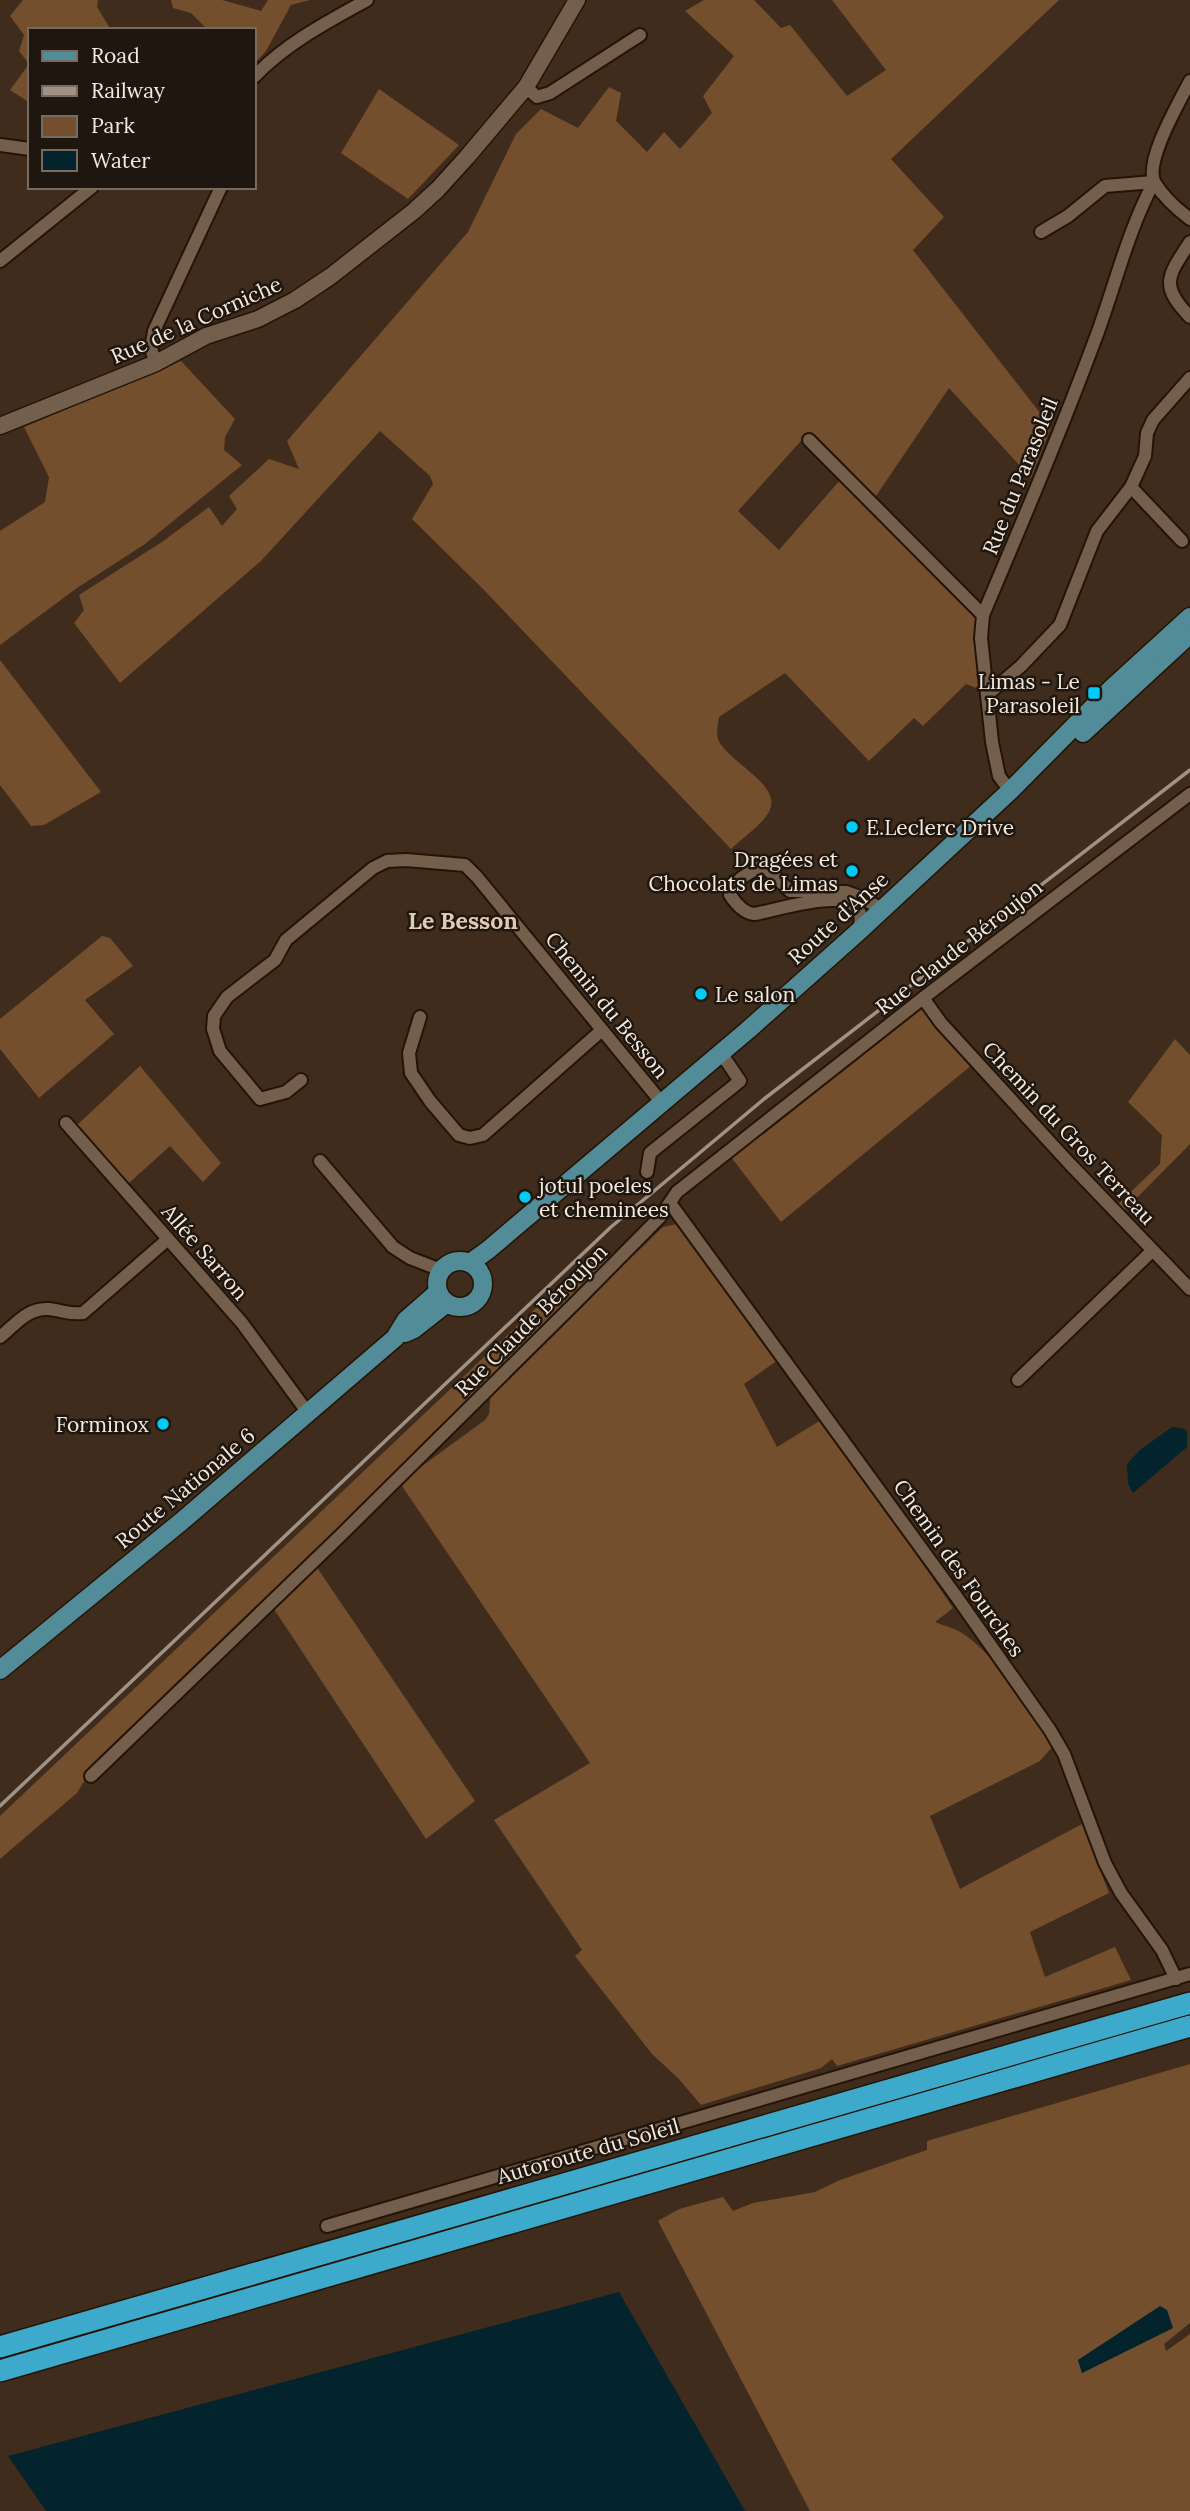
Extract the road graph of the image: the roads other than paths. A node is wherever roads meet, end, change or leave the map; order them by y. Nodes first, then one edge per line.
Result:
1 (366, 0) edge
2 (577, 0) edge
3 (640, 35) dead end
4 (256, 76) edge
5 (1190, 81) edge
6 (526, 87) junction
7 (0, 145) edge
8 (28, 149) edge
9 (1154, 182) junction
10 (90, 189) edge
11 (220, 189) edge
12 (1190, 219) edge
13 (1041, 232) dead end
14 (1190, 242) edge
15 (0, 261) edge
16 (1190, 317) edge
17 (156, 363) junction
18 (1190, 378) edge
19 (0, 426) edge
20 (809, 440) dead end
21 (1130, 487) junction
22 (1182, 541) dead end
23 (983, 615) junction
24 (1190, 617) edge
25 (1190, 634) edge
26 (987, 695) junction
27 (1010, 791) junction
28 (1190, 793) edge
29 (882, 909) junction
30 (858, 932) junction
31 (923, 998) junction
32 (420, 1017) dead end
33 (602, 1030) junction
34 (725, 1059) junction
35 (302, 1080) dead end
36 (662, 1103) junction
37 (66, 1123) dead end
38 (320, 1161) dead end
39 (647, 1171) dead end
40 (670, 1203) junction
41 (168, 1239) junction
42 (1152, 1251) junction
43 (475, 1267) junction
44 (441, 1270) junction
45 (1190, 1289) edge
46 (442, 1298) junction
47 (0, 1338) edge
48 (1018, 1380) dead end
49 (308, 1413) junction
50 (95, 1593) junction
51 (0, 1670) edge
52 (0, 1681) edge
53 (90, 1776) dead end
54 (1174, 1973) junction
55 (1190, 1975) edge
56 (1190, 2003) edge
57 (1190, 2026) edge
58 (327, 2226) dead end
59 (0, 2347) edge
60 (0, 2371) edge

1 - 4 street
2 - 6 main road, Rue de la Corniche
3 - 6 street
5 - 9 street, Rue du Parasoleil
6 - 17 main road, Rue de la Corniche
7 - 8 street
9 - 12 street
9 - 13 street
9 - 23 street, Rue du Parasoleil
10 - 15 street
11 - 17 street
14 - 16 street
17 - 19 main road, Rue de la Corniche
18 - 21 street
20 - 23 street
21 - 22 street
21 - 26 street
23 - 26 street, Rue du Parasoleil
24 - 27 main road, Route d'Anse
25 - 34 main road, Route d'Anse
26 - 27 street, Rue du Parasoleil
27 - 29 main road, Route d'Anse
28 - 31 street, Rue Claude Béroujon
29 - 30 main road, Route d'Anse
29 - 30 street
30 - 36 main road, Route d'Anse
31 - 40 street, Rue Claude Béroujon
31 - 42 street, Chemin du Gros Terreau
32 - 33 street
33 - 35 street, Chemin du Besson
33 - 36 street, Chemin du Besson
34 - 39 street
34 - 43 main road, Route d'Anse
36 - 43 main road, Route d'Anse
37 - 41 street, Allée Sarron
38 - 44 street
40 - 53 street, Rue Claude Béroujon
40 - 54 street, Chemin des Fourches
41 - 47 street
41 - 49 street, Allée Sarron
42 - 45 street, Chemin du Gros Terreau
42 - 48 street
43 - 44 main road
43 - 46 main road
44 - 46 main road
46 - 49 main road, Route Nationale 6
49 - 50 main road, Route Nationale 6
50 - 51 main road, Route Nationale 6
50 - 52 main road
54 - 55 street
54 - 58 street
56 - 59 highway, Autoroute du Soleil
57 - 60 highway

